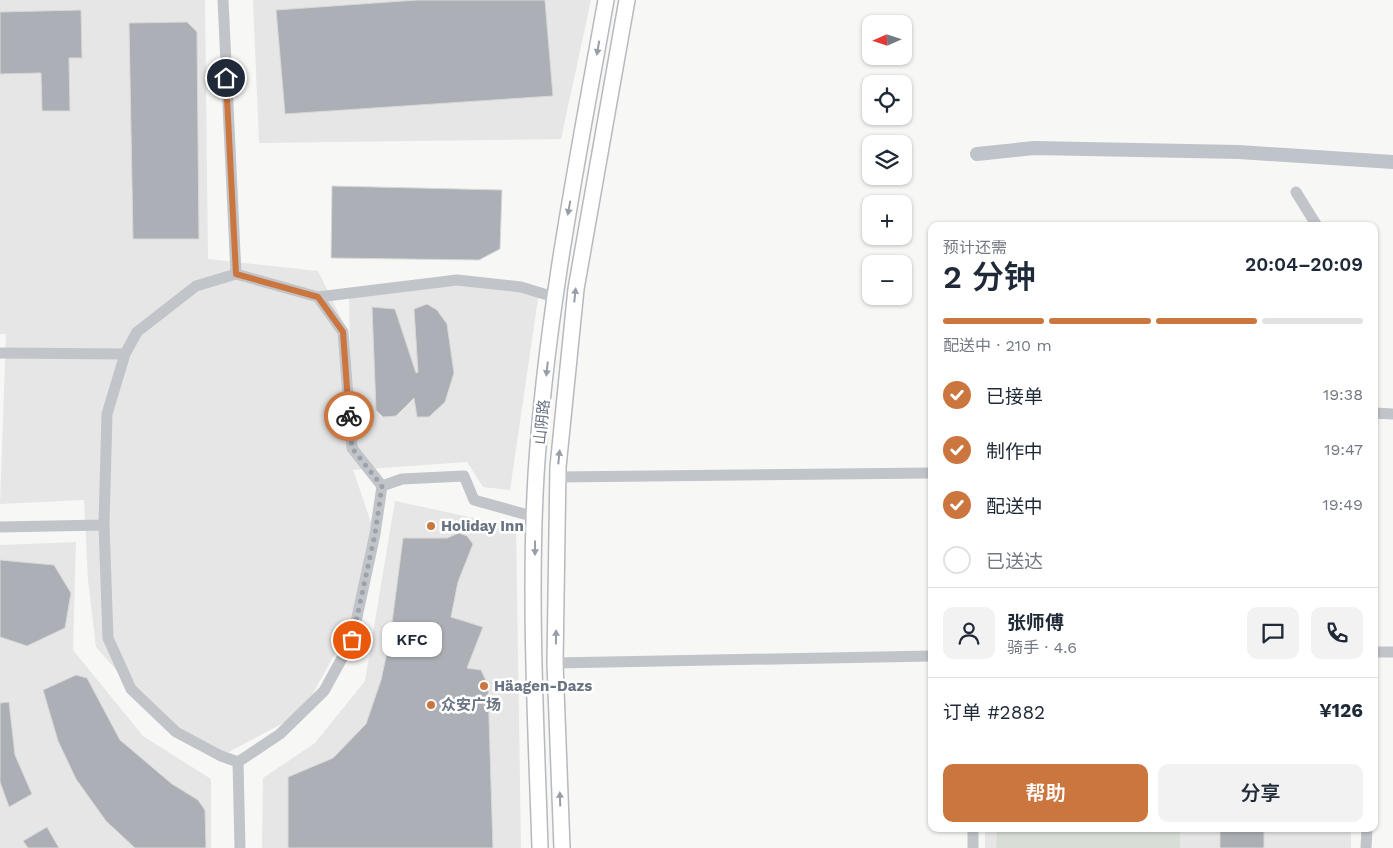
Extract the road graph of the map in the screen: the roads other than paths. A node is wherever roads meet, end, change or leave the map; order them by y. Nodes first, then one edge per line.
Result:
1 (223, 0) edge
2 (606, 0) edge
3 (627, 0) edge
4 (1296, 192) dead end
5 (1315, 222) edge
6 (236, 274) junction
7 (318, 297) junction
8 (554, 297) junction
9 (0, 353) edge
10 (125, 354) junction
11 (1378, 413) edge
12 (1393, 414) edge
13 (928, 473) edge
14 (558, 477) junction
15 (382, 486) junction
16 (535, 517) junction
17 (104, 526) junction
18 (0, 527) edge
19 (1378, 652) edge
20 (1393, 652) edge
21 (928, 656) edge
22 (555, 663) junction
23 (238, 762) junction
24 (973, 832) edge
25 (1366, 832) edge
26 (240, 848) edge
27 (540, 848) edge
28 (562, 848) edge
29 (973, 848) edge
30 (1366, 848) edge

1 - 6 street
2 -> 8 main road, 山阴路
14 -> 3 main road, 山阴路
4 - 5 street
6 - 7 street
6 - 10 street
7 - 8 street
7 - 15 street
8 -> 16 main road, 山阴路
9 - 10 street
10 - 17 street
11 - 12 street
13 - 14 street
22 -> 14 main road, 山阴路
15 - 16 street
15 - 23 street
16 -> 27 main road, 山阴路
17 - 18 street
17 - 23 street
19 - 20 street
21 - 22 street
28 -> 22 main road, 山阴路
23 - 26 street
24 - 29 street
25 - 30 street

